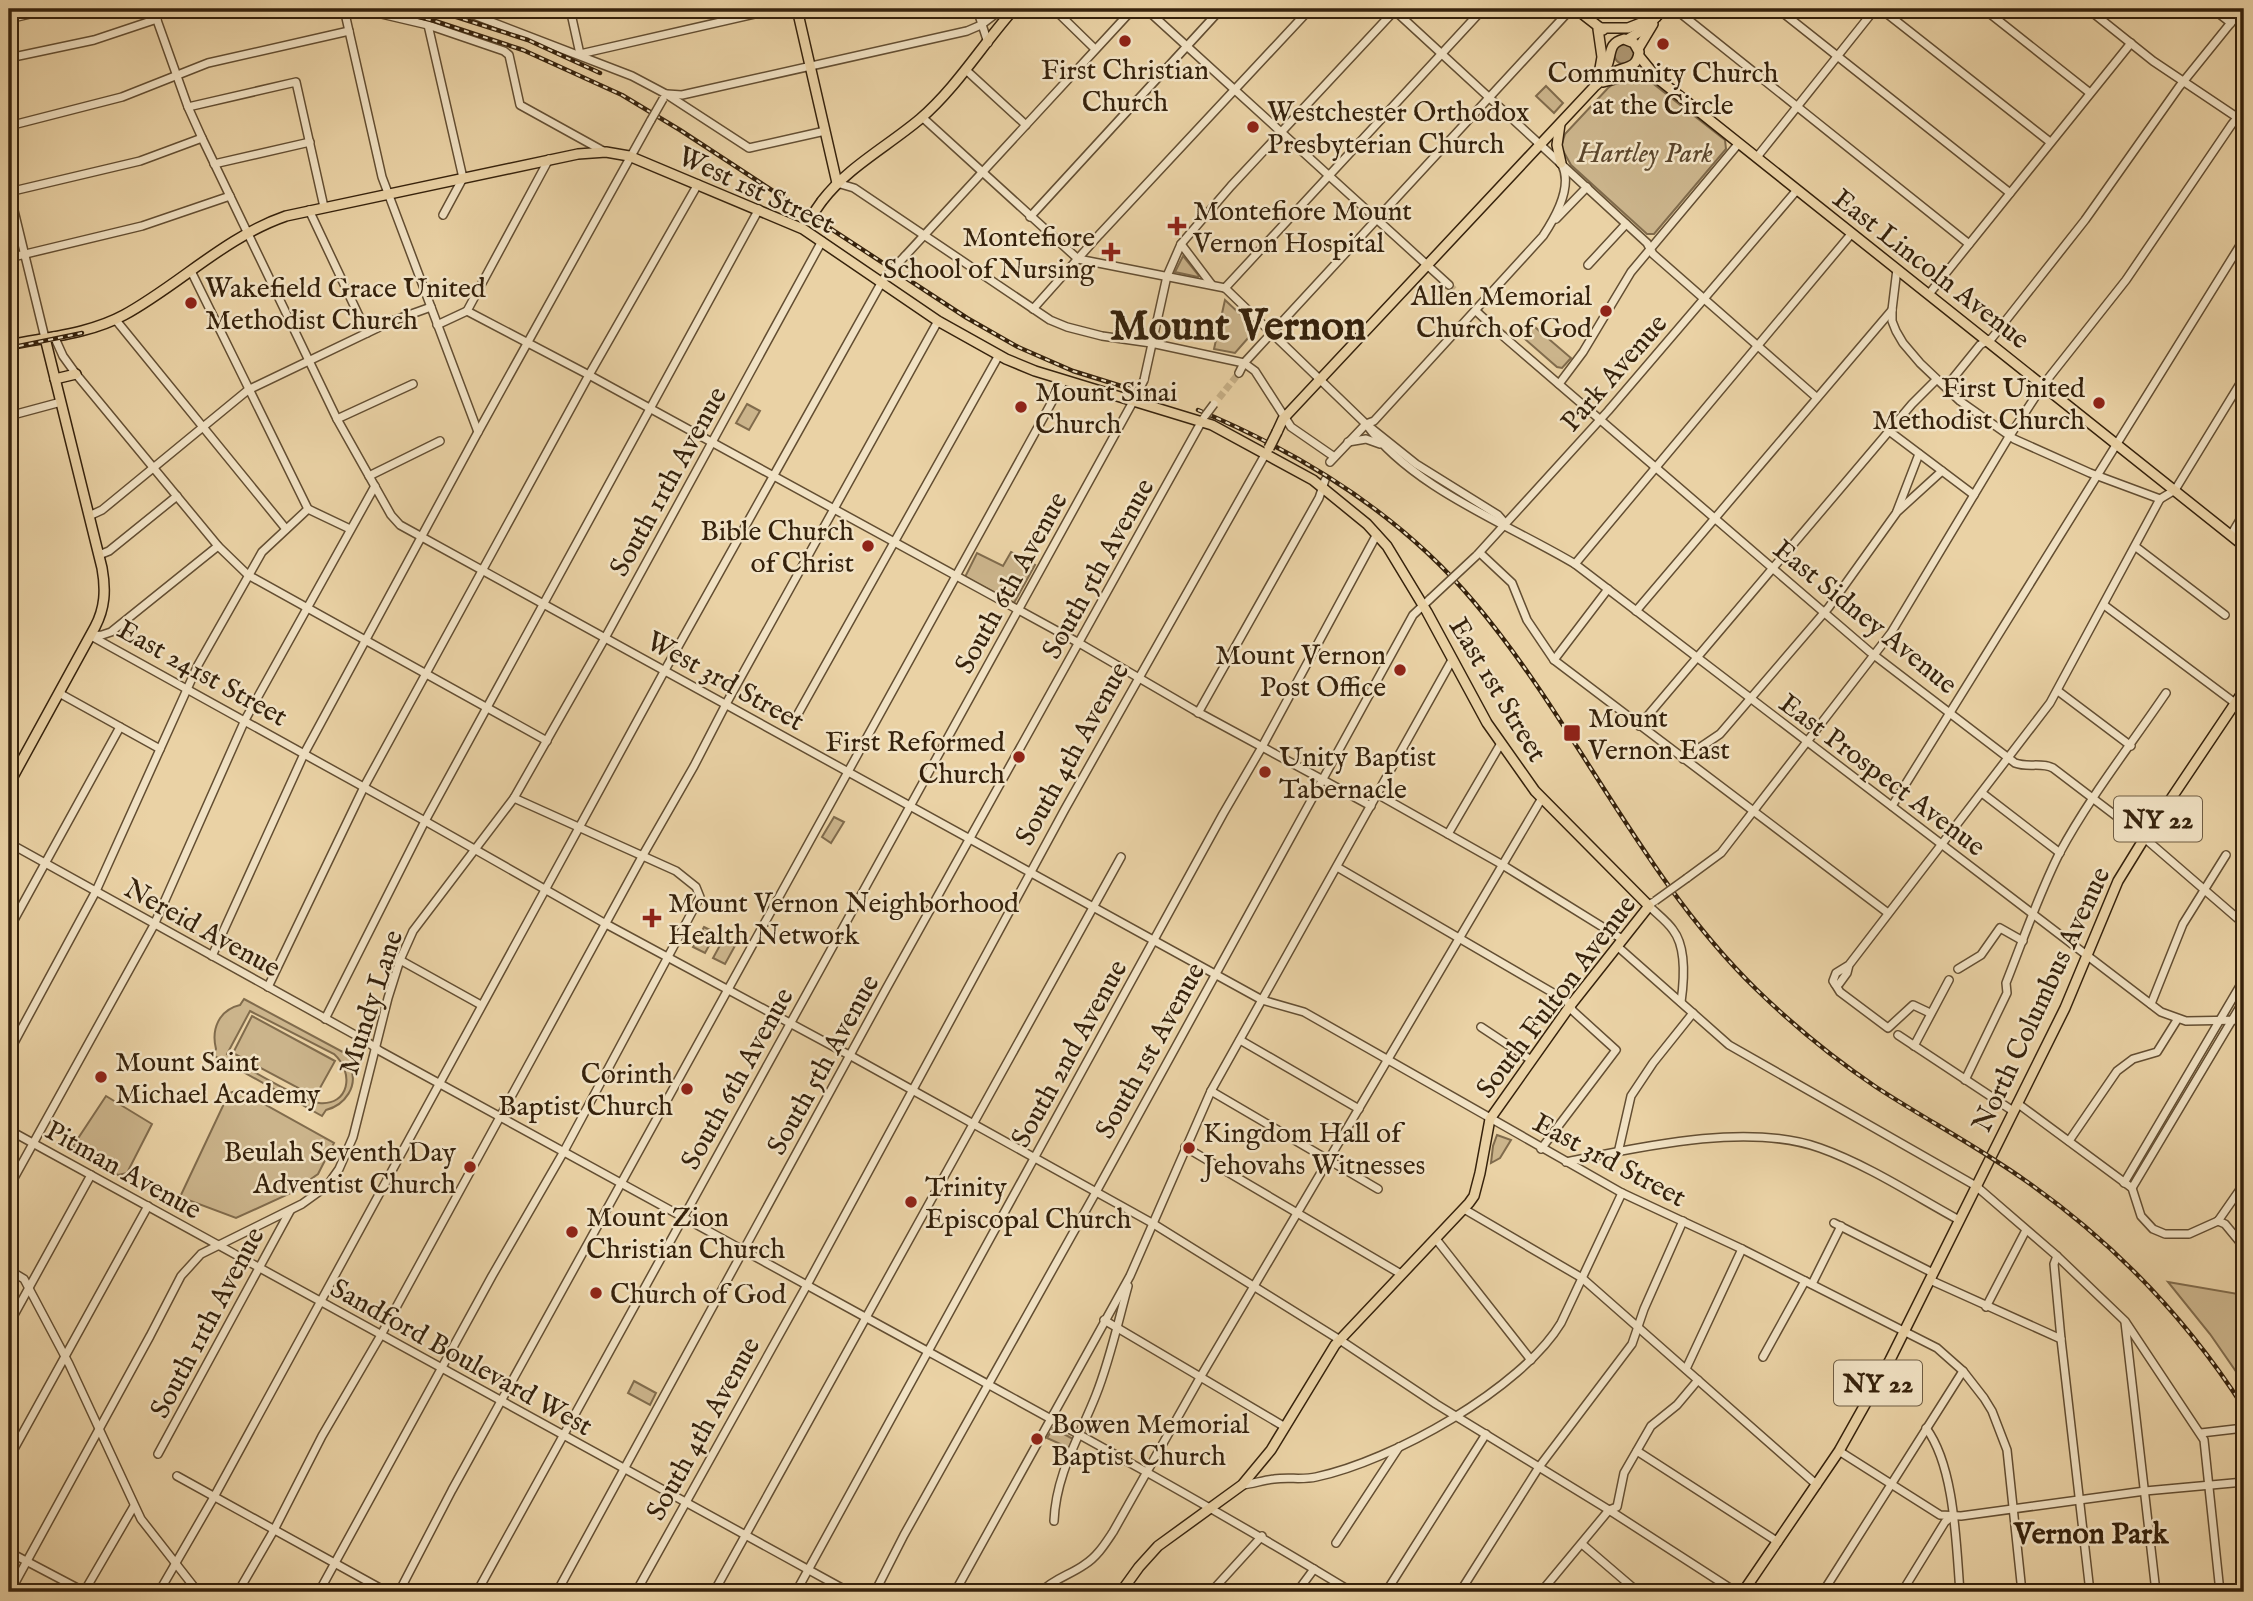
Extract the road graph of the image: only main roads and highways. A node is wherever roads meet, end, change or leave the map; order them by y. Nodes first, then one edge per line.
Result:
1 (797, 9) edge
2 (1014, 9) edge
3 (1574, 9) edge
4 (1589, 13) edge
5 (1660, 13) edge
6 (1598, 28) junction
7 (1626, 39) junction
8 (1609, 52) junction
9 (1639, 52) junction
10 (1626, 68) junction
11 (1655, 77) junction
12 (1597, 84) junction
13 (1560, 124) junction
14 (1561, 163) road end
15 (836, 183) junction
16 (806, 225) junction
17 (50, 337) junction
18 (9, 345) edge
19 (76, 374) road end
20 (55, 379) junction
21 (1269, 447) junction
22 (2244, 546) edge
23 (2244, 690) edge
24 (9, 784) edge
25 (1652, 903) joint
26 (1121, 1592) edge
27 (1743, 1592) edge

1 - 15 main road
2 - 15 main road
3 - 4 main road
4 - 6 main road
5 - 6 main road
5 - 7 main road
5 - 9 main road
6 - 7 main road
6 - 8 main road
6 - 12 main road
7 - 8 main road
7 - 9 main road
8 - 10 main road
8 - 12 main road
9 - 10 main road
9 - 11 main road, East Lincoln Avenue
10 - 11 main road, East Lincoln Avenue
10 - 12 main road
11 - 12 main road
11 - 22 main road, East Lincoln Avenue
12 - 13 main road
13 - 14 main road
13 - 21 main road, bridge
15 - 16 main road, bridge
16 - 17 main road, West 1st Street
16 - 21 main road, West 1st Street
17 - 18 main road, West 1st Street
17 - 20 main road, East 241st Street
19 - 20 main road
20 - 24 main road, East 241st Street
21 - 25 main road, East 1st Street
23 - 27 main road, North Columbus Avenue / NY 22
25 - 26 main road, South Fulton Avenue

